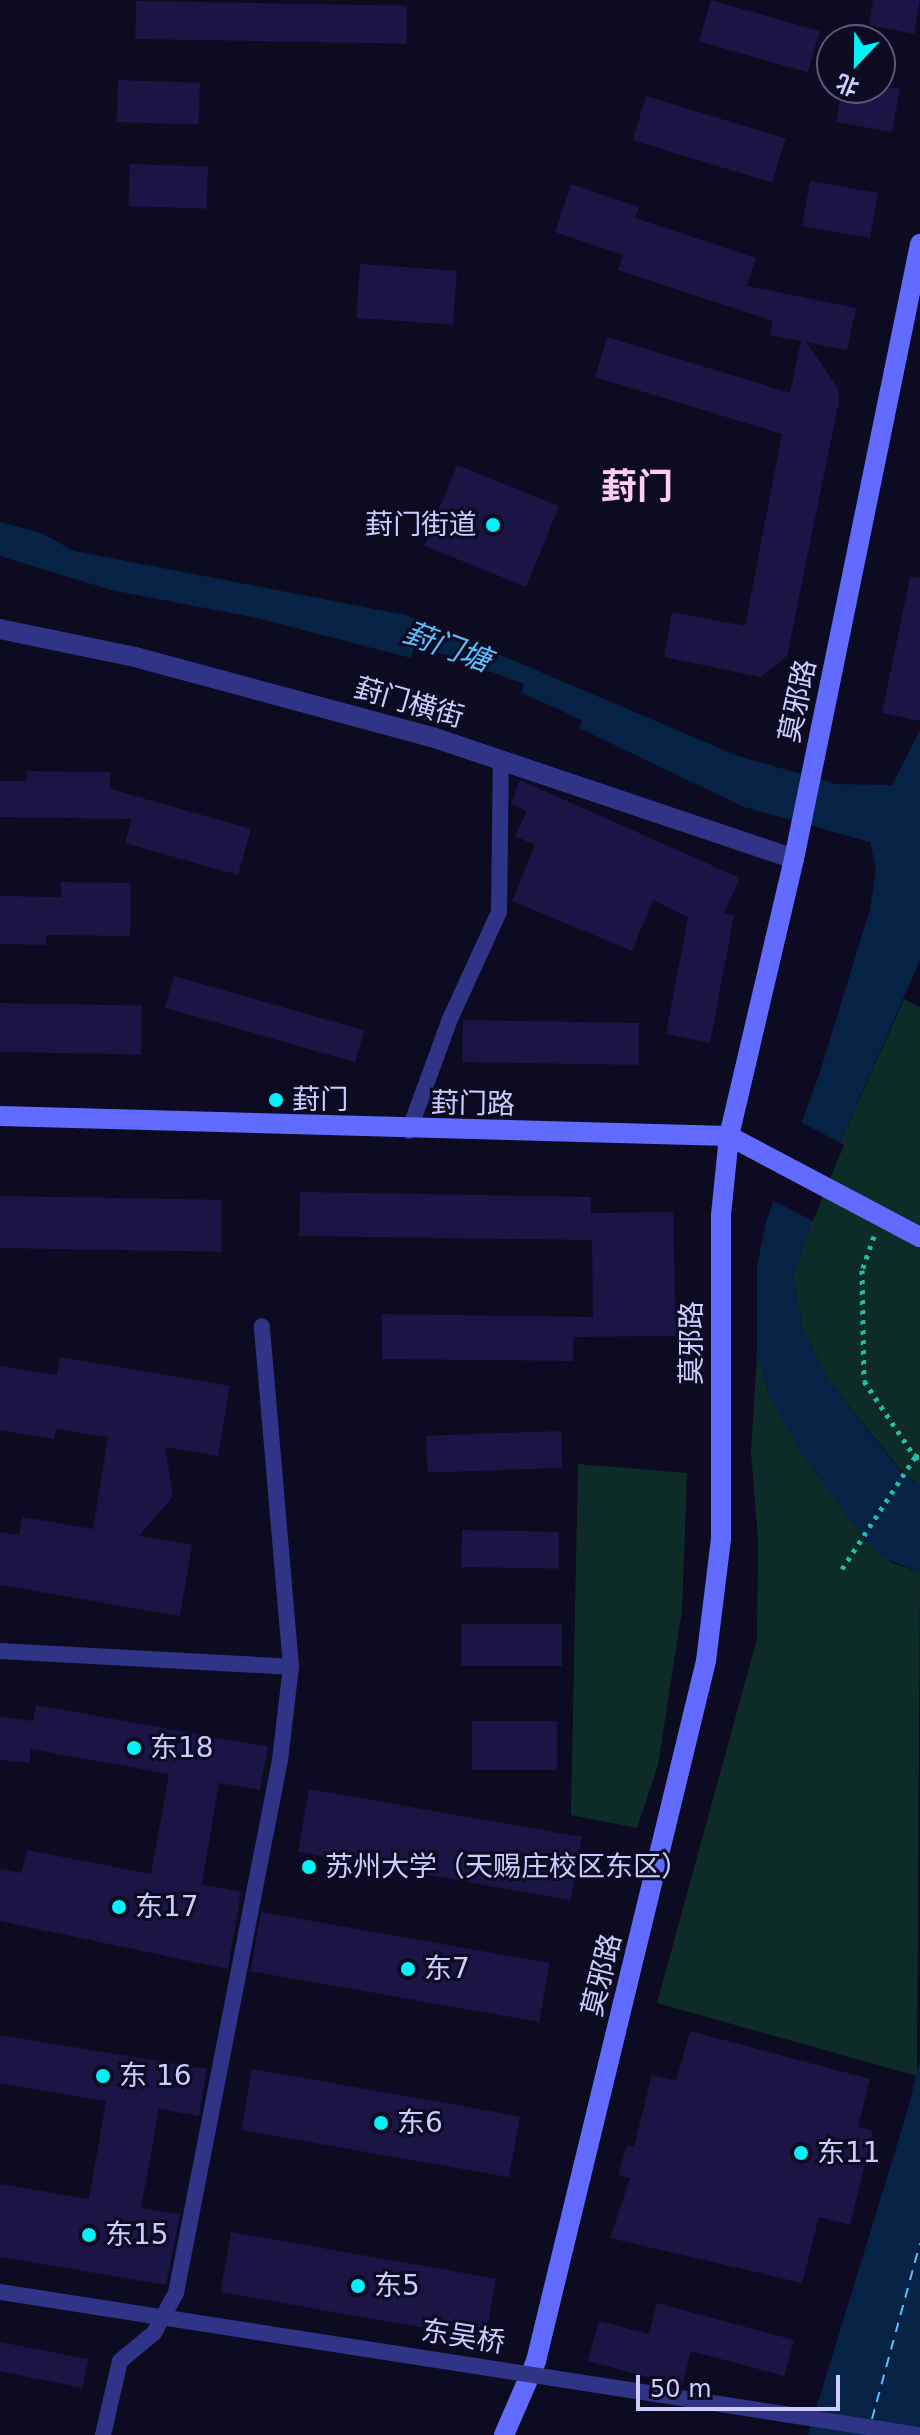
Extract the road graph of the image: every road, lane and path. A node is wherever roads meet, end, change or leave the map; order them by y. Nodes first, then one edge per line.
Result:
1 (920, 244) edge
2 (0, 629) edge
3 (501, 759) junction
4 (794, 859) junction
5 (0, 1116) edge
6 (409, 1131) junction
7 (729, 1136) junction
8 (881, 1217) junction
9 (920, 1237) edge
10 (262, 1326) dead end
11 (920, 1450) edge
12 (918, 1457) edge
13 (842, 1569) dead end
14 (0, 1651) edge
15 (291, 1667) junction
16 (0, 2292) edge
17 (103, 2435) edge
18 (504, 2435) edge
19 (918, 2435) edge

1 - 4 main road, 莫邪路
2 - 3 street, 葑门横街
3 - 4 street, 葑门横街
3 - 6 lane
4 - 7 main road, 莫邪路
5 - 6 main road, 葑门路
6 - 7 main road, 葑门路
7 - 8 main road, 葑门路
7 - 18 main road, 莫邪路
8 - 9 main road, 葑门路
8 - 12 path
10 - 15 lane
11 - 12 path
12 - 13 path
14 - 15 lane
15 - 17 lane
16 - 19 lane, 东吴桥, bridge

